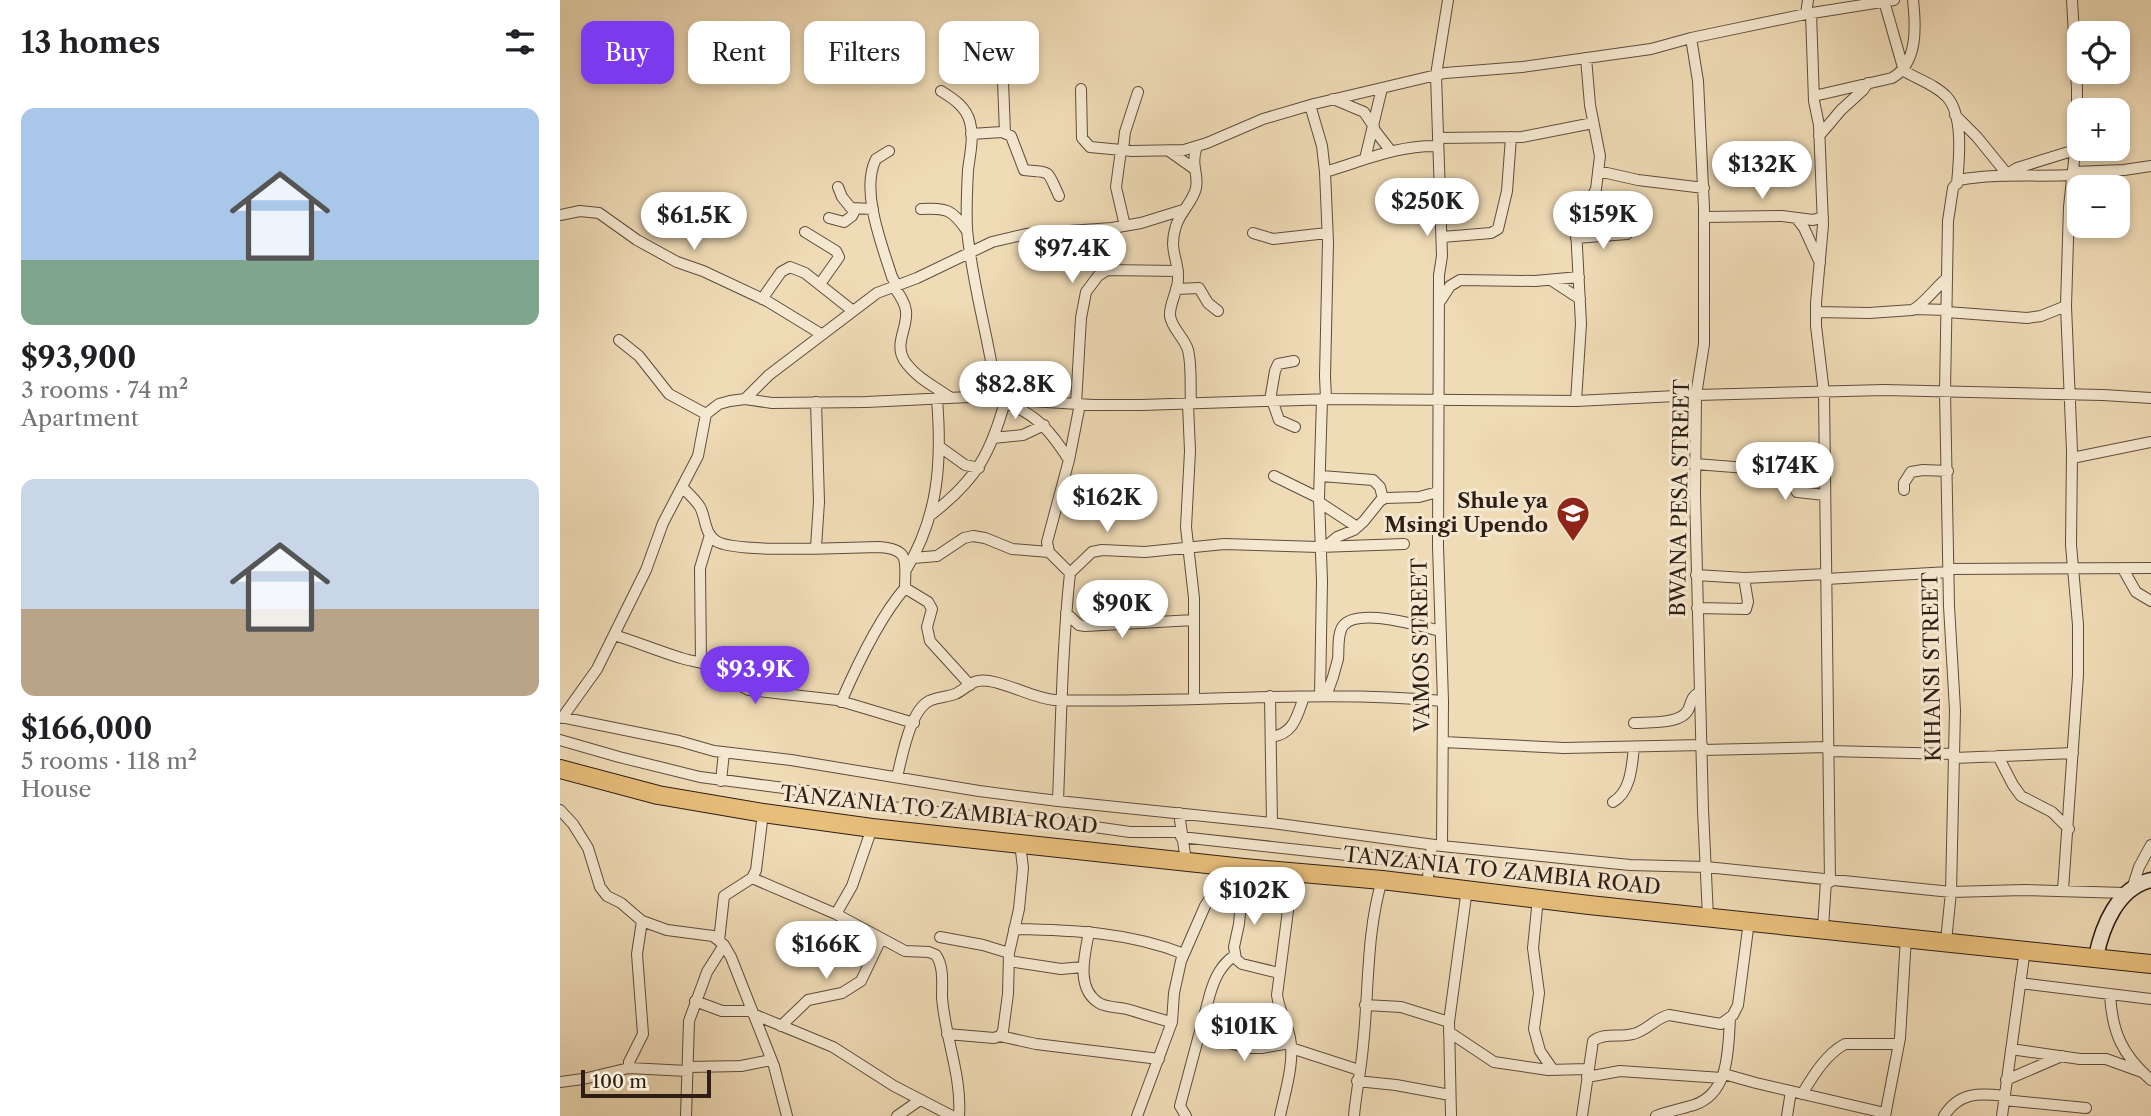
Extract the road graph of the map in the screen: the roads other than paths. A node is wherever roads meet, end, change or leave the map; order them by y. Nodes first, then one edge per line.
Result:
1 (1448, 0) edge
2 (1808, 0) edge
3 (1820, 0) edge
4 (1913, 0) edge
5 (2072, 0) edge
6 (1888, 1) edge
7 (1810, 13) junction
8 (1691, 38) junction
9 (1586, 58) junction
10 (1903, 71) junction
11 (1436, 75) junction
12 (1868, 83) junction
13 (1003, 84) edge
14 (1382, 88) junction
15 (1081, 89) dead end
16 (942, 91) dead end
17 (1138, 92) dead end
18 (1814, 96) junction
19 (2077, 98) edge
20 (1333, 99) junction
21 (1310, 105) junction
22 (1954, 115) junction
23 (1593, 124) junction
24 (1373, 127) junction
25 (1005, 133) junction
26 (971, 134) junction
27 (1819, 136) junction
28 (1511, 137) junction
29 (1438, 142) junction
30 (1197, 146) junction
31 (1122, 150) junction
32 (1390, 150) junction
33 (890, 151) dead end
34 (1169, 151) junction
35 (2067, 152) edge
36 (1365, 159) junction
37 (2074, 161) edge
38 (2151, 166) edge
39 (1193, 168) junction
40 (1598, 171) junction
41 (1325, 172) junction
42 (2073, 174) junction
43 (2006, 175) junction
44 (1957, 184) junction
45 (838, 187) dead end
46 (1704, 188) junction
47 (1059, 195) dead end
48 (873, 209) junction
49 (921, 209) dead end
50 (855, 210) junction
51 (1182, 210) junction
52 (560, 215) edge
53 (1704, 217) junction
54 (1823, 217) junction
55 (829, 218) dead end
56 (1797, 219) junction
57 (1125, 226) junction
58 (967, 231) junction
59 (805, 232) dead end
60 (1253, 233) dead end
61 (1327, 233) junction
62 (1627, 234) dead end
63 (1442, 237) junction
64 (1576, 238) junction
65 (971, 252) junction
66 (1820, 264) junction
67 (1178, 271) junction
68 (1579, 277) junction
69 (1947, 278) junction
70 (1551, 280) junction
71 (820, 284) junction
72 (895, 286) junction
73 (1176, 289) junction
74 (762, 299) junction
75 (1580, 299) junction
76 (1441, 300) junction
77 (2066, 306) junction
78 (1915, 309) junction
79 (853, 311) junction
80 (1218, 311) dead end
81 (1947, 311) junction
82 (1816, 312) junction
83 (821, 334) junction
84 (619, 340) dead end
85 (1294, 361) dead end
86 (1945, 392) junction
87 (1824, 393) junction
88 (2070, 394) junction
89 (1696, 395) junction
90 (951, 398) junction
91 (2151, 398) edge
92 (745, 399) junction
93 (937, 399) junction
94 (1324, 399) junction
95 (1003, 400) junction
96 (1271, 400) junction
97 (1438, 401) junction
98 (1576, 401) junction
99 (816, 402) junction
100 (1078, 404) junction
101 (1190, 404) junction
102 (706, 414) junction
103 (1044, 425) junction
104 (1295, 427) dead end
105 (993, 438) junction
106 (2151, 442) edge
107 (940, 447) junction
108 (2072, 458) junction
109 (1069, 460) junction
110 (1695, 464) junction
111 (1825, 464) junction
112 (1792, 465) junction
113 (979, 468) junction
114 (1948, 471) junction
115 (1274, 476) dead end
116 (1321, 476) junction
117 (682, 487) junction
118 (1904, 490) dead end
119 (1438, 492) junction
120 (1825, 495) junction
121 (1383, 499) junction
122 (1319, 500) junction
123 (932, 514) junction
124 (1357, 527) junction
125 (710, 535) junction
126 (1404, 544) dead end
127 (816, 547) junction
128 (1322, 547) junction
129 (1189, 548) junction
130 (1049, 552) junction
131 (913, 558) junction
132 (2151, 568) edge
133 (2075, 569) junction
134 (2123, 569) junction
135 (906, 570) junction
136 (1949, 570) junction
137 (1070, 573) junction
138 (1696, 575) junction
139 (1826, 576) junction
140 (1744, 578) junction
141 (905, 588) junction
142 (2151, 601) edge
143 (1697, 608) junction
144 (1066, 613) junction
145 (1194, 620) junction
146 (1440, 631) junction
147 (614, 635) junction
148 (701, 663) junction
149 (970, 685) junction
150 (1700, 691) junction
151 (1270, 696) junction
152 (1323, 696) junction
153 (1304, 697) junction
154 (1194, 698) junction
155 (1060, 700) junction
156 (1443, 701) junction
157 (841, 702) junction
158 (561, 717) edge
159 (914, 723) junction
160 (1634, 723) dead end
161 (1271, 737) junction
162 (560, 740) edge
163 (1443, 742) junction
164 (1634, 747) junction
165 (1702, 747) junction
166 (1828, 749) junction
167 (724, 752) junction
168 (2073, 753) junction
169 (1954, 756) junction
170 (1998, 756) junction
171 (560, 769) edge
172 (897, 777) junction
173 (721, 781) junction
174 (1058, 801) junction
175 (1613, 802) dead end
176 (560, 810) edge
177 (763, 813) junction
178 (1180, 813) junction
179 (1272, 823) junction
180 (872, 828) junction
181 (2068, 829) junction
182 (1181, 835) junction
183 (1020, 843) junction
184 (1437, 845) junction
185 (2151, 845) edge
186 (1186, 860) junction
187 (1429, 864) junction
188 (1706, 867) junction
189 (1244, 868) junction
190 (1293, 872) junction
191 (752, 878) junction
192 (1382, 880) junction
193 (2151, 880) edge
194 (1828, 881) junction
195 (1427, 885) junction
196 (1242, 888) junction
197 (1467, 889) junction
198 (2063, 890) junction
199 (2129, 891) junction
200 (1951, 892) junction
201 (1538, 898) junction
202 (836, 914) junction
203 (1708, 917) junction
204 (642, 921) junction
205 (1749, 921) junction
206 (1823, 928) junction
207 (1014, 929) junction
208 (1089, 932) junction
209 (940, 937) dead end
210 (1906, 937) junction
211 (881, 939) junction
212 (1946, 941) junction
213 (722, 943) junction
214 (2025, 949) junction
215 (1184, 954) junction
216 (1235, 955) junction
217 (1009, 957) junction
218 (2095, 957) junction
219 (2151, 964) edge
220 (1083, 967) junction
221 (1279, 973) junction
222 (2020, 983) junction
223 (2110, 994) junction
224 (2151, 999) edge
225 (695, 1001) junction
226 (1365, 1005) junction
227 (752, 1013) junction
228 (1730, 1018) junction
229 (1172, 1022) junction
230 (781, 1026) junction
231 (1449, 1027) junction
232 (947, 1034) junction
233 (1199, 1035) junction
234 (1000, 1036) junction
235 (1899, 1044) junction
236 (1291, 1046) junction
237 (2011, 1049) junction
238 (2063, 1056) junction
239 (1159, 1059) junction
240 (771, 1060) junction
241 (629, 1069) junction
242 (687, 1069) junction
243 (1359, 1070) junction
244 (1553, 1070) junction
245 (2142, 1072) junction
246 (1588, 1073) junction
247 (1723, 1076) junction
248 (2007, 1080) junction
249 (2151, 1080) edge
250 (1357, 1081) junction
251 (560, 1082) edge
252 (1791, 1091) junction
253 (1802, 1094) junction
254 (1450, 1096) junction
255 (2004, 1098) junction
256 (920, 1100) junction
257 (2085, 1108) dead end
258 (1885, 1114) edge
259 (686, 1116) edge
260 (788, 1116) edge
261 (897, 1116) edge
262 (952, 1116) edge
263 (959, 1116) edge
264 (1137, 1116) edge
265 (1186, 1116) edge
266 (1280, 1116) edge
267 (1354, 1116) edge
268 (1451, 1116) edge
269 (1582, 1116) edge
270 (1656, 1116) edge
271 (1787, 1116) edge
272 (1944, 1116) edge
273 (2002, 1116) edge

1 - 11 street, VAMOS STREET
2 - 7 street
3 - 7 street
4 - 10 street
5 - 19 street
6 - 7 street
6 - 10 street
7 - 8 street
7 - 18 street
8 - 9 street
8 - 46 street, BWANA PESA STREET
9 - 11 street
9 - 23 street
10 - 12 street
10 - 22 street
11 - 14 street
11 - 29 street, VAMOS STREET
12 - 18 street
12 - 27 street
13 - 25 street
14 - 20 street
14 - 24 street
15 - 31 street
16 - 26 street
17 - 31 street
18 - 27 street
20 - 21 street
20 - 24 street
21 - 30 street
21 - 41 street
22 - 43 street
22 - 44 street, KIHANSI STREET
23 - 28 street
23 - 40 street
24 - 32 street
24 - 36 street
25 - 26 street
25 - 47 street
26 - 58 street
27 - 54 street
28 - 29 street
28 - 63 street
29 - 32 street
29 - 63 street, VAMOS STREET
30 - 34 street
30 - 39 street
31 - 34 street
31 - 57 street
32 - 36 street
33 - 48 street
34 - 39 street
35 - 43 street
36 - 41 street
37 - 42 street
38 - 42 street
39 - 51 street
40 - 46 street
40 - 64 street
41 - 61 street
42 - 43 street
42 - 77 street
43 - 44 street
44 - 69 street, KIHANSI STREET
45 - 50 street
46 - 53 street, BWANA PESA STREET
48 - 50 street
48 - 72 street
49 - 58 street
50 - 55 street
51 - 57 street
51 - 67 street
52 - 74 street
53 - 56 street
53 - 89 street, BWANA PESA STREET
54 - 56 street
54 - 66 street
56 - 66 street
57 - 65 street
58 - 65 street
59 - 71 street
60 - 61 street
61 - 94 street
62 - 64 street
63 - 76 street, VAMOS STREET
64 - 68 street
65 - 72 street
65 - 95 street
66 - 82 street
67 - 73 street
67 - 100 street
68 - 70 street
68 - 75 street
69 - 78 street
69 - 81 street, KIHANSI STREET
70 - 75 street
70 - 76 street
71 - 74 street
71 - 79 street
72 - 79 street
72 - 90 street
73 - 80 street
73 - 101 street
74 - 83 street
75 - 98 street
76 - 97 street, VAMOS STREET
77 - 81 street
77 - 88 street
78 - 81 street
78 - 82 street
79 - 83 street
81 - 86 street, KIHANSI STREET
82 - 87 street
83 - 92 street
84 - 102 street
85 - 96 street
86 - 87 street
86 - 88 street
86 - 114 street, KIHANSI STREET
87 - 89 street
87 - 111 street
88 - 91 street
88 - 108 street
89 - 98 street
89 - 110 street, BWANA PESA STREET
90 - 93 street
90 - 95 street
92 - 99 street
92 - 102 street
93 - 99 street
93 - 107 street
94 - 96 street
94 - 97 street
94 - 116 street
95 - 100 street
95 - 103 street
95 - 105 street
96 - 101 street
96 - 104 street
97 - 98 street
97 - 119 street, VAMOS STREET
99 - 127 street
100 - 101 street
100 - 109 street
101 - 129 street
102 - 117 street
103 - 105 street
103 - 109 street
105 - 113 street
106 - 108 street
107 - 113 street
107 - 123 street
108 - 133 street
109 - 130 street
110 - 112 street
110 - 138 street, BWANA PESA STREET
111 - 112 street
111 - 120 street
112 - 120 street
113 - 123 street
114 - 118 street
114 - 136 street, KIHANSI STREET
115 - 122 street
116 - 121 street
116 - 122 street
117 - 125 street
117 - 147 street
119 - 121 street
119 - 146 street, VAMOS STREET
120 - 139 street
121 - 124 street
122 - 124 street
122 - 128 street
123 - 131 street
124 - 128 street
125 - 127 street
125 - 148 street
126 - 128 street
127 - 135 street
128 - 129 street
128 - 152 street
129 - 137 street
129 - 145 street
130 - 131 street
130 - 137 street
131 - 135 street
132 - 134 street
133 - 134 street
133 - 136 street
133 - 168 street
134 - 142 street
135 - 141 street
136 - 139 street
136 - 169 street, KIHANSI STREET
137 - 144 street
138 - 140 street
138 - 143 street, BWANA PESA STREET
139 - 140 street
139 - 166 street
140 - 143 street
141 - 149 street
141 - 157 street
143 - 150 street, BWANA PESA STREET
144 - 145 street
144 - 155 street
145 - 154 street
146 - 152 street
146 - 156 street, VAMOS STREET
147 - 148 street
147 - 158 street
148 - 157 street
149 - 155 street
149 - 159 street
150 - 160 street
150 - 165 street, BWANA PESA STREET
151 - 153 street
151 - 154 street
151 - 161 street
152 - 153 street
152 - 156 street
153 - 161 street
154 - 155 street
155 - 174 street
156 - 163 street, VAMOS STREET
157 - 159 street
158 - 167 street
159 - 172 street
161 - 179 street
162 - 173 street
163 - 164 street
163 - 184 street, VAMOS STREET
164 - 165 street
164 - 175 street
165 - 166 street
165 - 188 street, BWANA PESA STREET
166 - 169 street
166 - 194 street
167 - 172 street
167 - 173 street
168 - 170 street
168 - 181 street
169 - 170 street
169 - 200 street, KIHANSI STREET
170 - 181 street
171 - 177 highway, TANZANIA TO ZAMBIA ROAD
172 - 174 street
173 - 182 street
174 - 178 street
176 - 204 street
177 - 180 highway, TANZANIA TO ZAMBIA ROAD
177 - 191 street
178 - 179 street
178 - 182 street
179 - 184 street
180 - 183 highway, TANZANIA TO ZAMBIA ROAD
180 - 202 street
181 - 198 street
182 - 186 street
182 - 187 street
183 - 186 highway, TANZANIA TO ZAMBIA ROAD
183 - 207 street
184 - 187 street, VAMOS STREET
184 - 188 street
185 - 199 street
186 - 189 highway, TANZANIA TO ZAMBIA ROAD
187 - 195 street, VAMOS STREET
188 - 194 street
188 - 203 street, BWANA PESA STREET
189 - 190 highway, TANZANIA TO ZAMBIA ROAD
189 - 196 street
190 - 192 highway, TANZANIA TO ZAMBIA ROAD
190 - 221 street
191 - 202 street
191 - 213 street
192 - 195 highway, TANZANIA TO ZAMBIA ROAD
192 - 226 street
193 - 199 street
194 - 200 street
194 - 206 street
195 - 197 highway, TANZANIA TO ZAMBIA ROAD
196 - 215 street
196 - 216 street
197 - 201 highway, TANZANIA TO ZAMBIA ROAD
197 - 231 street
198 - 199 street
198 - 200 street
199 - 218 street
200 - 212 street, KIHANSI STREET
201 - 203 highway, TANZANIA TO ZAMBIA ROAD
201 - 244 street
202 - 211 street
203 - 205 highway, TANZANIA TO ZAMBIA ROAD
204 - 213 street
204 - 241 street
205 - 206 highway, TANZANIA TO ZAMBIA ROAD
205 - 228 street
206 - 210 highway, TANZANIA TO ZAMBIA ROAD
207 - 208 street
207 - 217 street
208 - 215 street
208 - 220 street
209 - 217 street
210 - 212 highway, TANZANIA TO ZAMBIA ROAD
210 - 235 street
211 - 230 street
211 - 232 street
212 - 214 highway, TANZANIA TO ZAMBIA ROAD
213 - 225 street
213 - 227 street
214 - 218 highway, TANZANIA TO ZAMBIA ROAD
214 - 222 street
215 - 229 street
216 - 221 street
216 - 233 street
217 - 220 street
217 - 234 street
218 - 219 highway, TANZANIA TO ZAMBIA ROAD
220 - 229 street
221 - 236 street
222 - 223 street
222 - 237 street
223 - 224 street
223 - 245 street
225 - 227 street
225 - 242 street
226 - 231 street
226 - 243 street
227 - 230 street
227 - 240 street
228 - 246 street
228 - 247 street
229 - 239 street
230 - 256 street
231 - 244 street
231 - 254 street
232 - 234 street
232 - 263 street
233 - 236 street
233 - 265 street
234 - 239 street
235 - 253 street
235 - 258 street
236 - 243 street
236 - 266 street
237 - 238 street
237 - 248 street
238 - 245 street
238 - 248 street
239 - 264 street
240 - 242 street
240 - 260 street
241 - 242 street
241 - 251 street
242 - 259 street
243 - 250 street
244 - 246 street
245 - 249 street
246 - 247 street
246 - 269 street
247 - 252 street
247 - 270 street
248 - 255 street
250 - 254 street
250 - 267 street
252 - 253 street
252 - 271 street
253 - 258 street
254 - 268 street
255 - 257 street
255 - 272 street
255 - 273 street
256 - 261 street
256 - 262 street

